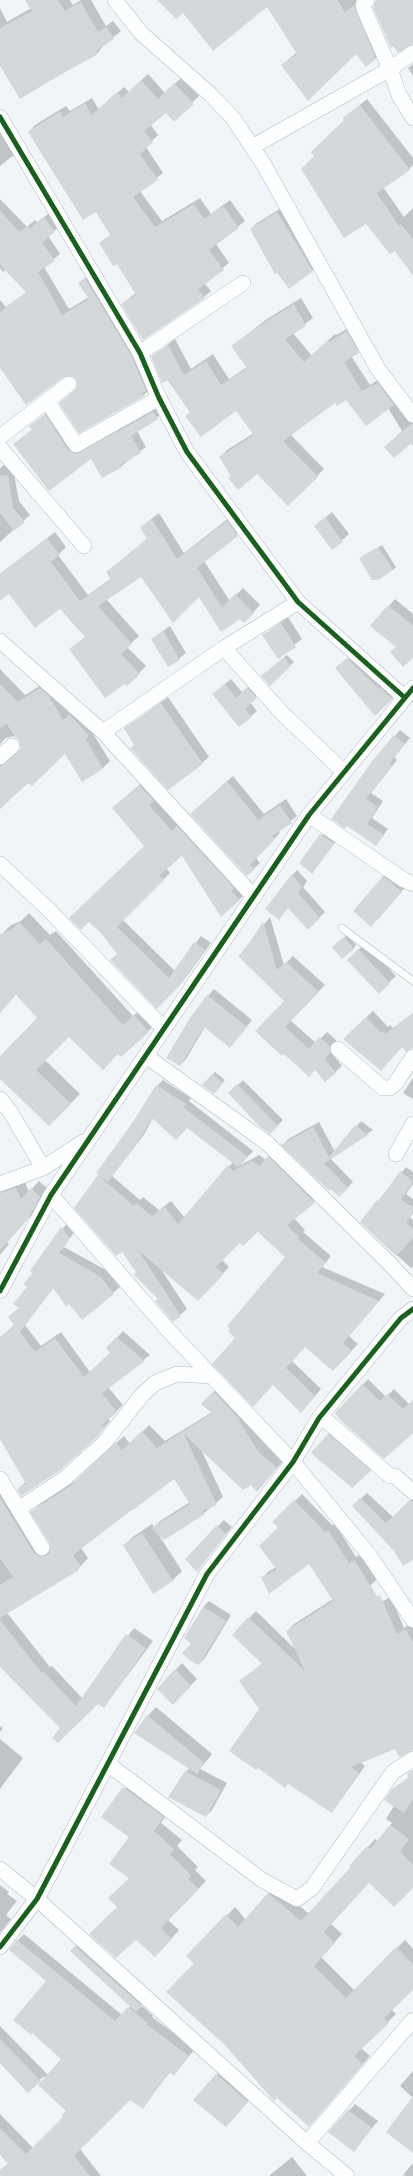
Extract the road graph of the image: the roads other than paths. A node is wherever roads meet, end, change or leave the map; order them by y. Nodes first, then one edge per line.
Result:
1 (115, 0) edge
2 (367, 0) edge
3 (413, 53) edge
4 (390, 69) junction
5 (413, 118) edge
6 (1, 120) edge
7 (252, 146) junction
8 (243, 283) dead end
9 (140, 353) junction
10 (69, 384) dead end
11 (159, 398) junction
12 (47, 401) junction
13 (413, 415) edge
14 (0, 437) edge
15 (0, 448) edge
16 (84, 546) dead end
17 (298, 602) junction
18 (0, 641) edge
19 (224, 648) junction
20 (409, 692) edge
21 (103, 732) junction
22 (12, 746) dead end
23 (0, 757) edge
24 (344, 772) junction
25 (309, 815) junction
26 (0, 864) edge
27 (413, 884) edge
28 (254, 896) junction
29 (342, 928) dead end
30 (413, 981) edge
31 (164, 1029) junction
32 (338, 1049) dead end
33 (146, 1056) junction
34 (413, 1057) edge
35 (0, 1099) edge
36 (413, 1124) edge
37 (89, 1138) junction
38 (396, 1154) dead end
39 (43, 1168) junction
40 (0, 1184) edge
41 (51, 1195) junction
42 (413, 1289) edge
43 (0, 1291) edge
44 (413, 1309) edge
45 (212, 1376) junction
46 (319, 1418) junction
47 (293, 1462) junction
48 (0, 1479) edge
49 (413, 1492) edge
50 (18, 1509) junction
51 (42, 1548) dead end
52 (413, 1620) edge
53 (413, 1759) edge
54 (108, 1764) junction
55 (0, 1869) edge
56 (37, 1899) junction
57 (0, 1947) edge
58 (413, 2020) edge
59 (307, 2143) junction
60 (347, 2176) edge

1 - 7 street
2 - 4 street
3 - 4 street
4 - 5 street
4 - 7 street
6 - 9 street
7 - 13 street
8 - 9 street
9 - 11 street
10 - 12 street
11 - 12 street
11 - 17 street
12 - 14 street
15 - 16 street
17 - 19 street
17 - 20 street
18 - 21 street
19 - 21 street
19 - 24 street
20 - 24 street
21 - 28 street
22 - 23 street
24 - 25 street
25 - 27 street
25 - 28 street
26 - 31 street
28 - 31 street
29 - 30 lane
31 - 33 street
32 - 34 street
33 - 37 street
33 - 42 street
35 - 39 street
36 - 38 street
37 - 39 street
37 - 41 street
39 - 40 street
41 - 43 street
41 - 45 street
44 - 46 street
45 - 47 street
45 - 50 street
46 - 47 street
46 - 49 street
47 - 52 street
47 - 54 street
48 - 50 street
50 - 51 street
53 - 54 street
54 - 56 street
55 - 56 street
56 - 57 street
56 - 59 street
58 - 59 street
59 - 60 street

